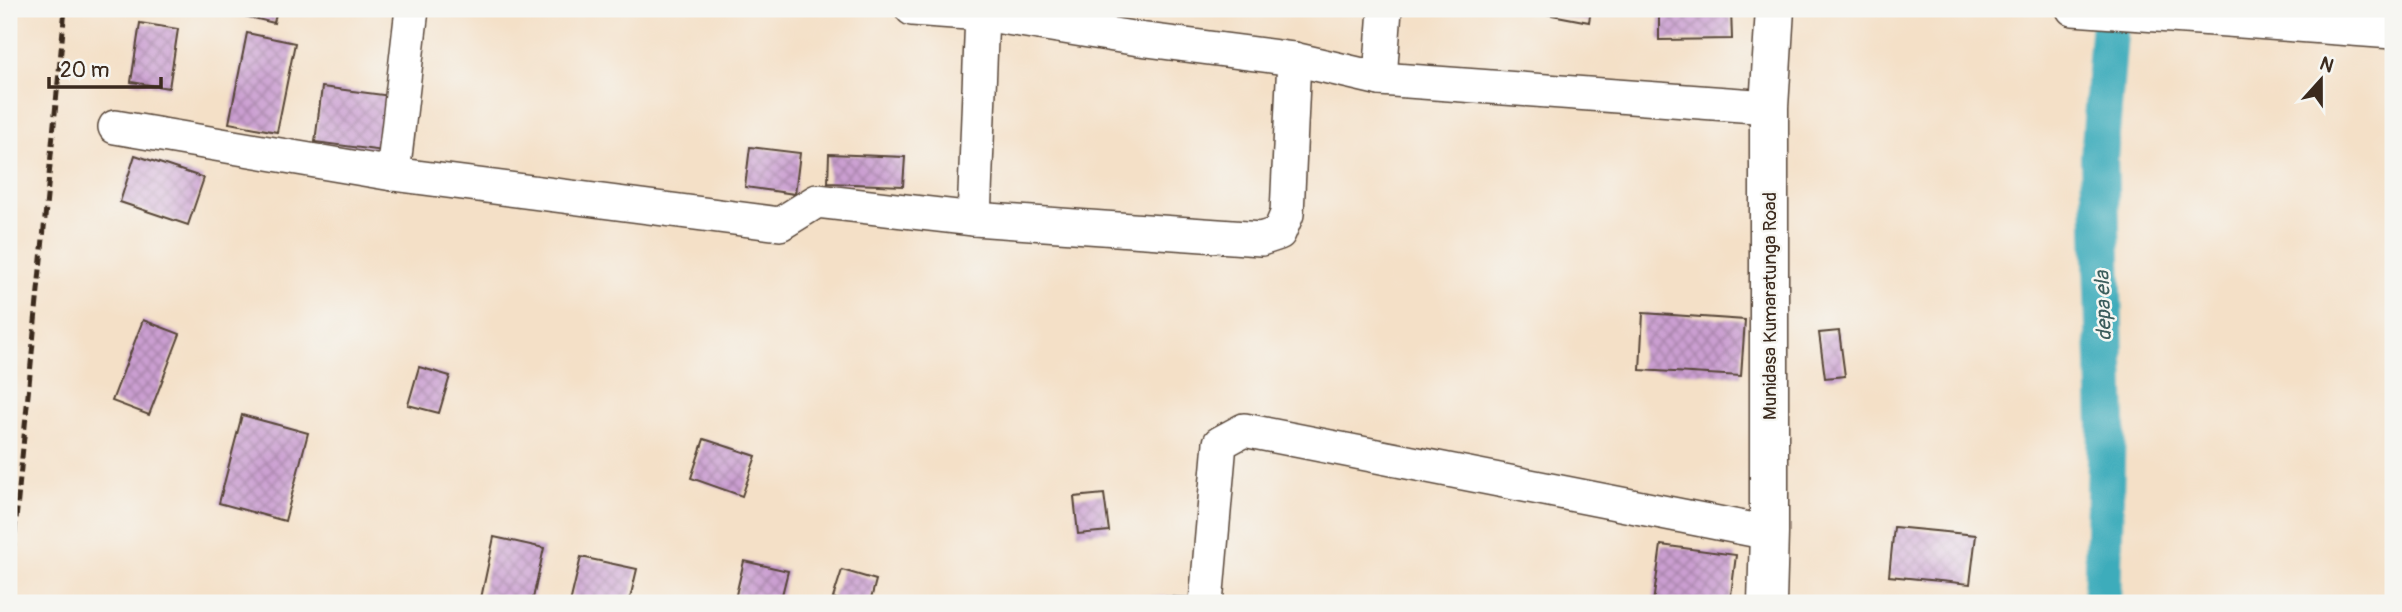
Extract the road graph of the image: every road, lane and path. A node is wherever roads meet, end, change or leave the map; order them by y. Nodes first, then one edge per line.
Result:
1 (412, 9) edge
2 (912, 9) edge
3 (1385, 9) edge
4 (1775, 9) edge
5 (2073, 9) edge
6 (982, 14) junction
7 (2393, 32) edge
8 (1294, 59) junction
9 (1380, 79) junction
10 (1769, 107) junction
11 (115, 127) dead end
12 (393, 174) junction
13 (974, 219) junction
14 (1769, 533) junction
15 (1206, 603) edge
16 (1767, 603) edge

1 - 12 street
2 - 6 street
3 - 9 street
4 - 10 street, Munidasa Kumaratunga Road
5 - 7 street
6 - 8 street
6 - 13 street
8 - 9 street
8 - 13 street
9 - 10 street
10 - 14 street, Munidasa Kumaratunga Road
11 - 12 street
12 - 13 street
14 - 15 street
14 - 16 street, Munidasa Kumaratunga Road

